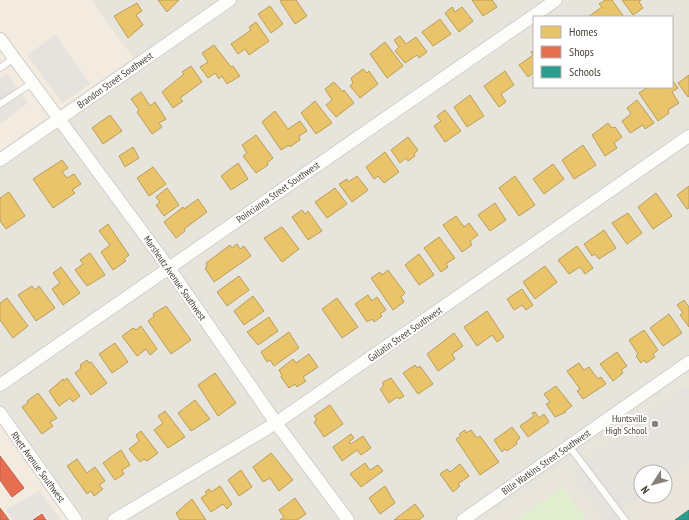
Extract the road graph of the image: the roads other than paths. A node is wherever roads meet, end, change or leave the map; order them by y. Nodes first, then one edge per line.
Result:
1 (230, 0) edge
2 (556, 0) edge
3 (0, 38) edge
4 (14, 58) junction
5 (0, 68) edge
6 (32, 83) junction
7 (0, 104) edge
8 (58, 119) junction
9 (689, 136) edge
10 (0, 160) edge
11 (169, 268) junction
12 (689, 362) edge
13 (0, 385) edge
14 (0, 414) edge
15 (276, 423) junction
16 (569, 446) junction
17 (76, 520) edge
18 (114, 520) edge
19 (348, 520) edge
20 (463, 520) edge
21 (625, 520) edge

1 - 8 street, Brandon Street Southwest
2 - 11 street, Poincianna Street Southwest
3 - 4 street, Marsheutz Avenue Southwest
4 - 5 lane
4 - 6 street, Marsheutz Avenue Southwest
6 - 7 lane
6 - 8 street, Marsheutz Avenue Southwest
8 - 10 street, Brandon Street Southwest
8 - 11 street, Marsheutz Avenue Southwest
9 - 15 street, Gallatin Street Southwest
11 - 13 street, Poincianna Street Southwest
11 - 15 street, Marsheutz Avenue Southwest
12 - 16 street, Bille Watkins Street Southwest
14 - 17 street, Rhett Avenue Southwest
15 - 18 street, Gallatin Street Southwest
15 - 19 street, Marsheutz Avenue Southwest
16 - 20 street, Bille Watkins Street Southwest
16 - 21 lane

